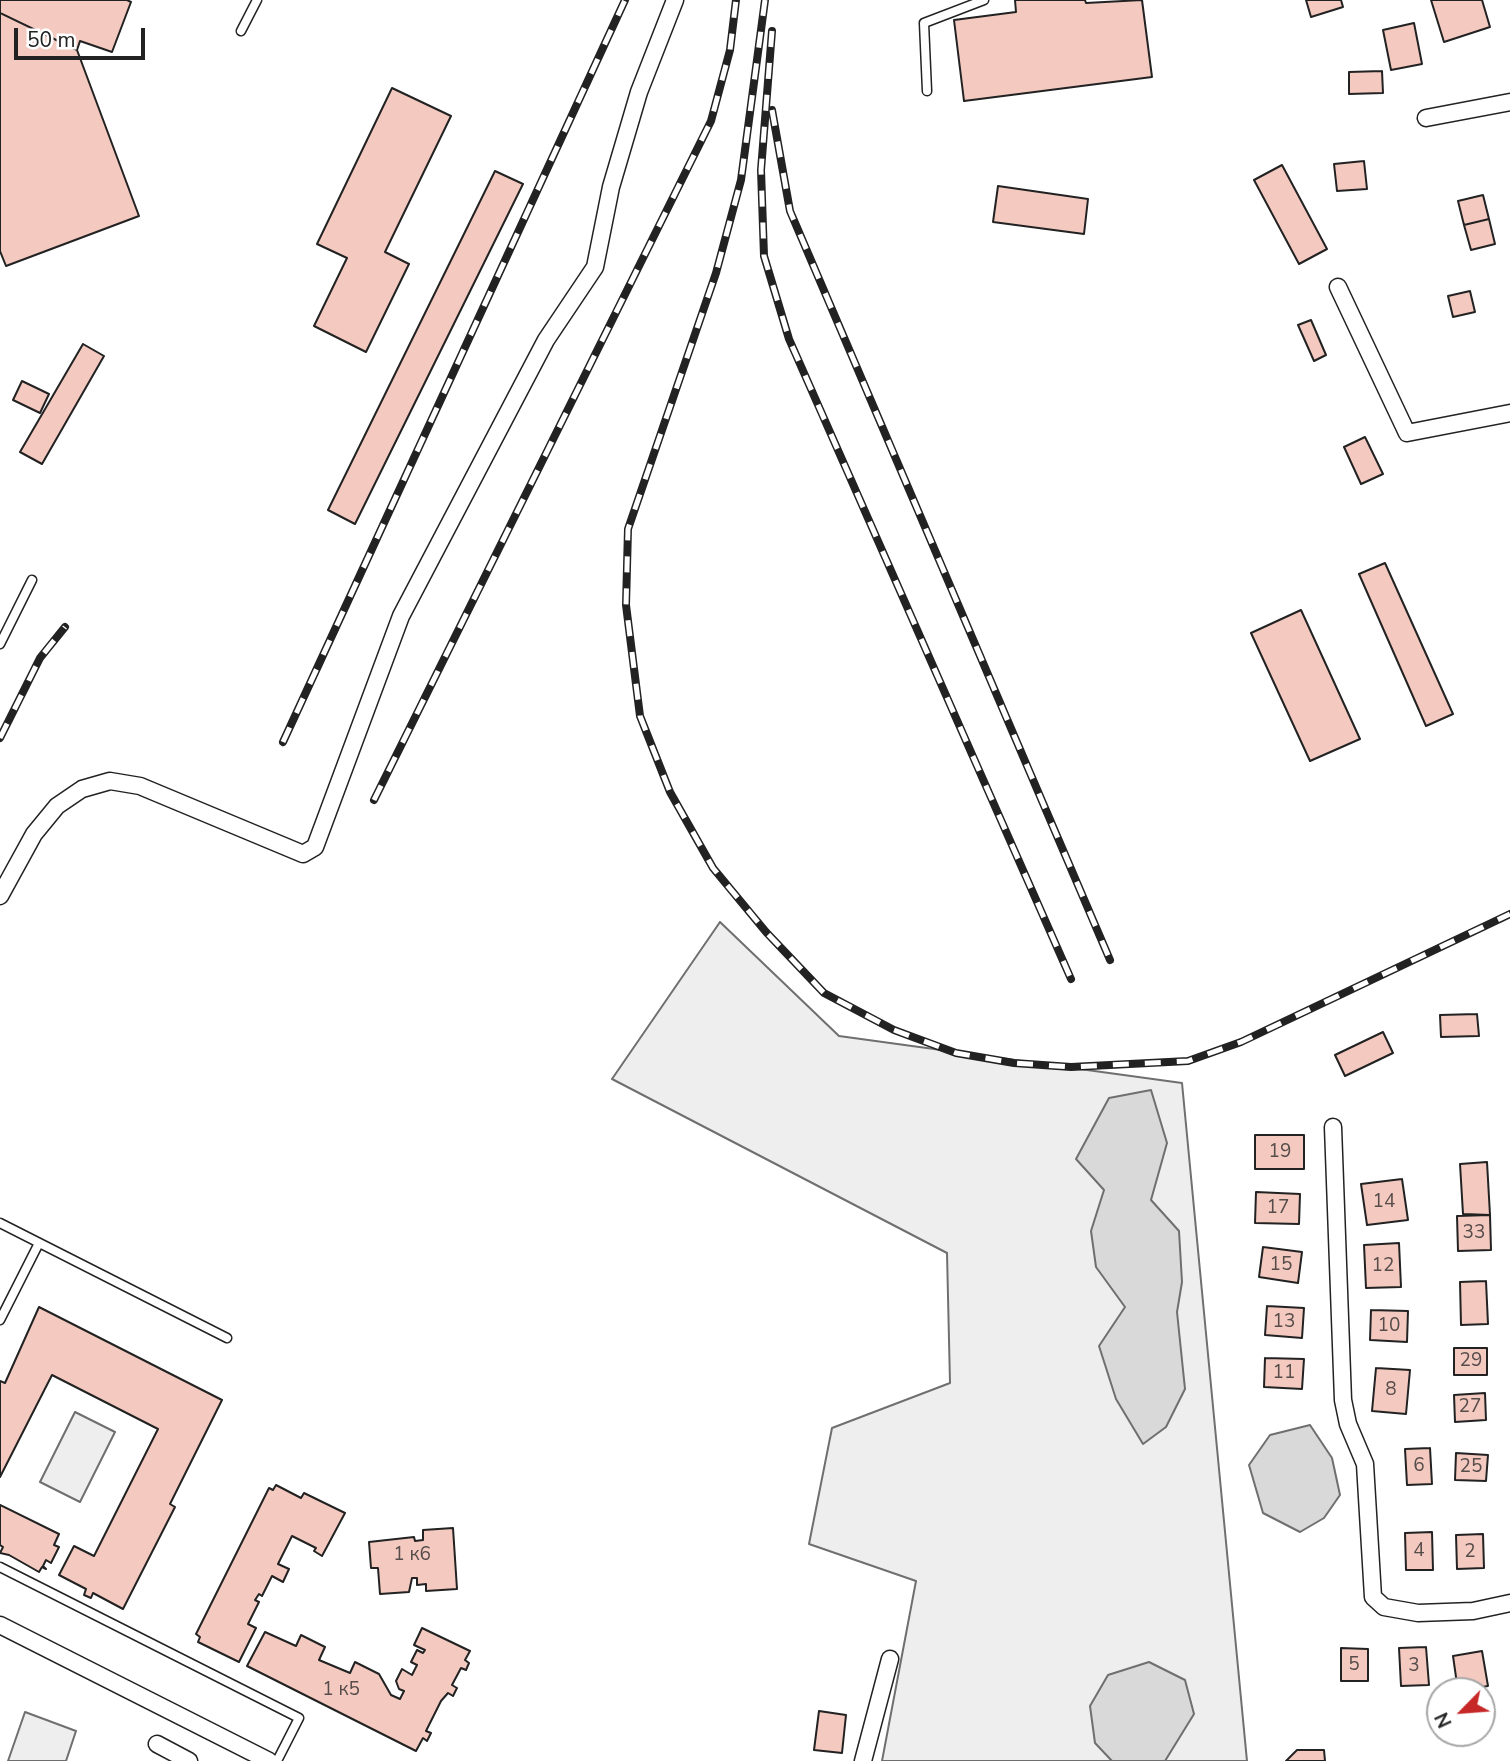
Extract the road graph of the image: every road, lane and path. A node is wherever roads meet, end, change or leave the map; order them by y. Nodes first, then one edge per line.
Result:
1 (257, 0) edge
2 (675, 0) edge
3 (984, 0) edge
4 (241, 32) dead end
5 (927, 91) dead end
6 (1510, 102) edge
7 (1426, 118) dead end
8 (1338, 286) dead end
9 (1510, 413) edge
10 (32, 580) dead end
11 (0, 644) edge
12 (0, 896) edge
13 (1333, 1128) dead end
14 (0, 1223) edge
15 (39, 1243) junction
16 (0, 1321) edge
17 (227, 1338) dead end
18 (0, 1567) edge
19 (1510, 1602) edge
20 (0, 1625) edge
21 (890, 1660) dead end
22 (157, 1744) dead end
23 (190, 1761) edge
24 (269, 1761) edge
25 (277, 1761) edge
26 (863, 1761) edge

1 - 4 lane
2 - 12 street
3 - 5 lane
6 - 7 street
8 - 9 street
10 - 11 lane
13 - 19 street
14 - 15 lane
15 - 16 lane
15 - 17 lane
18 - 25 lane
20 - 24 street
21 - 26 street
22 - 23 street

